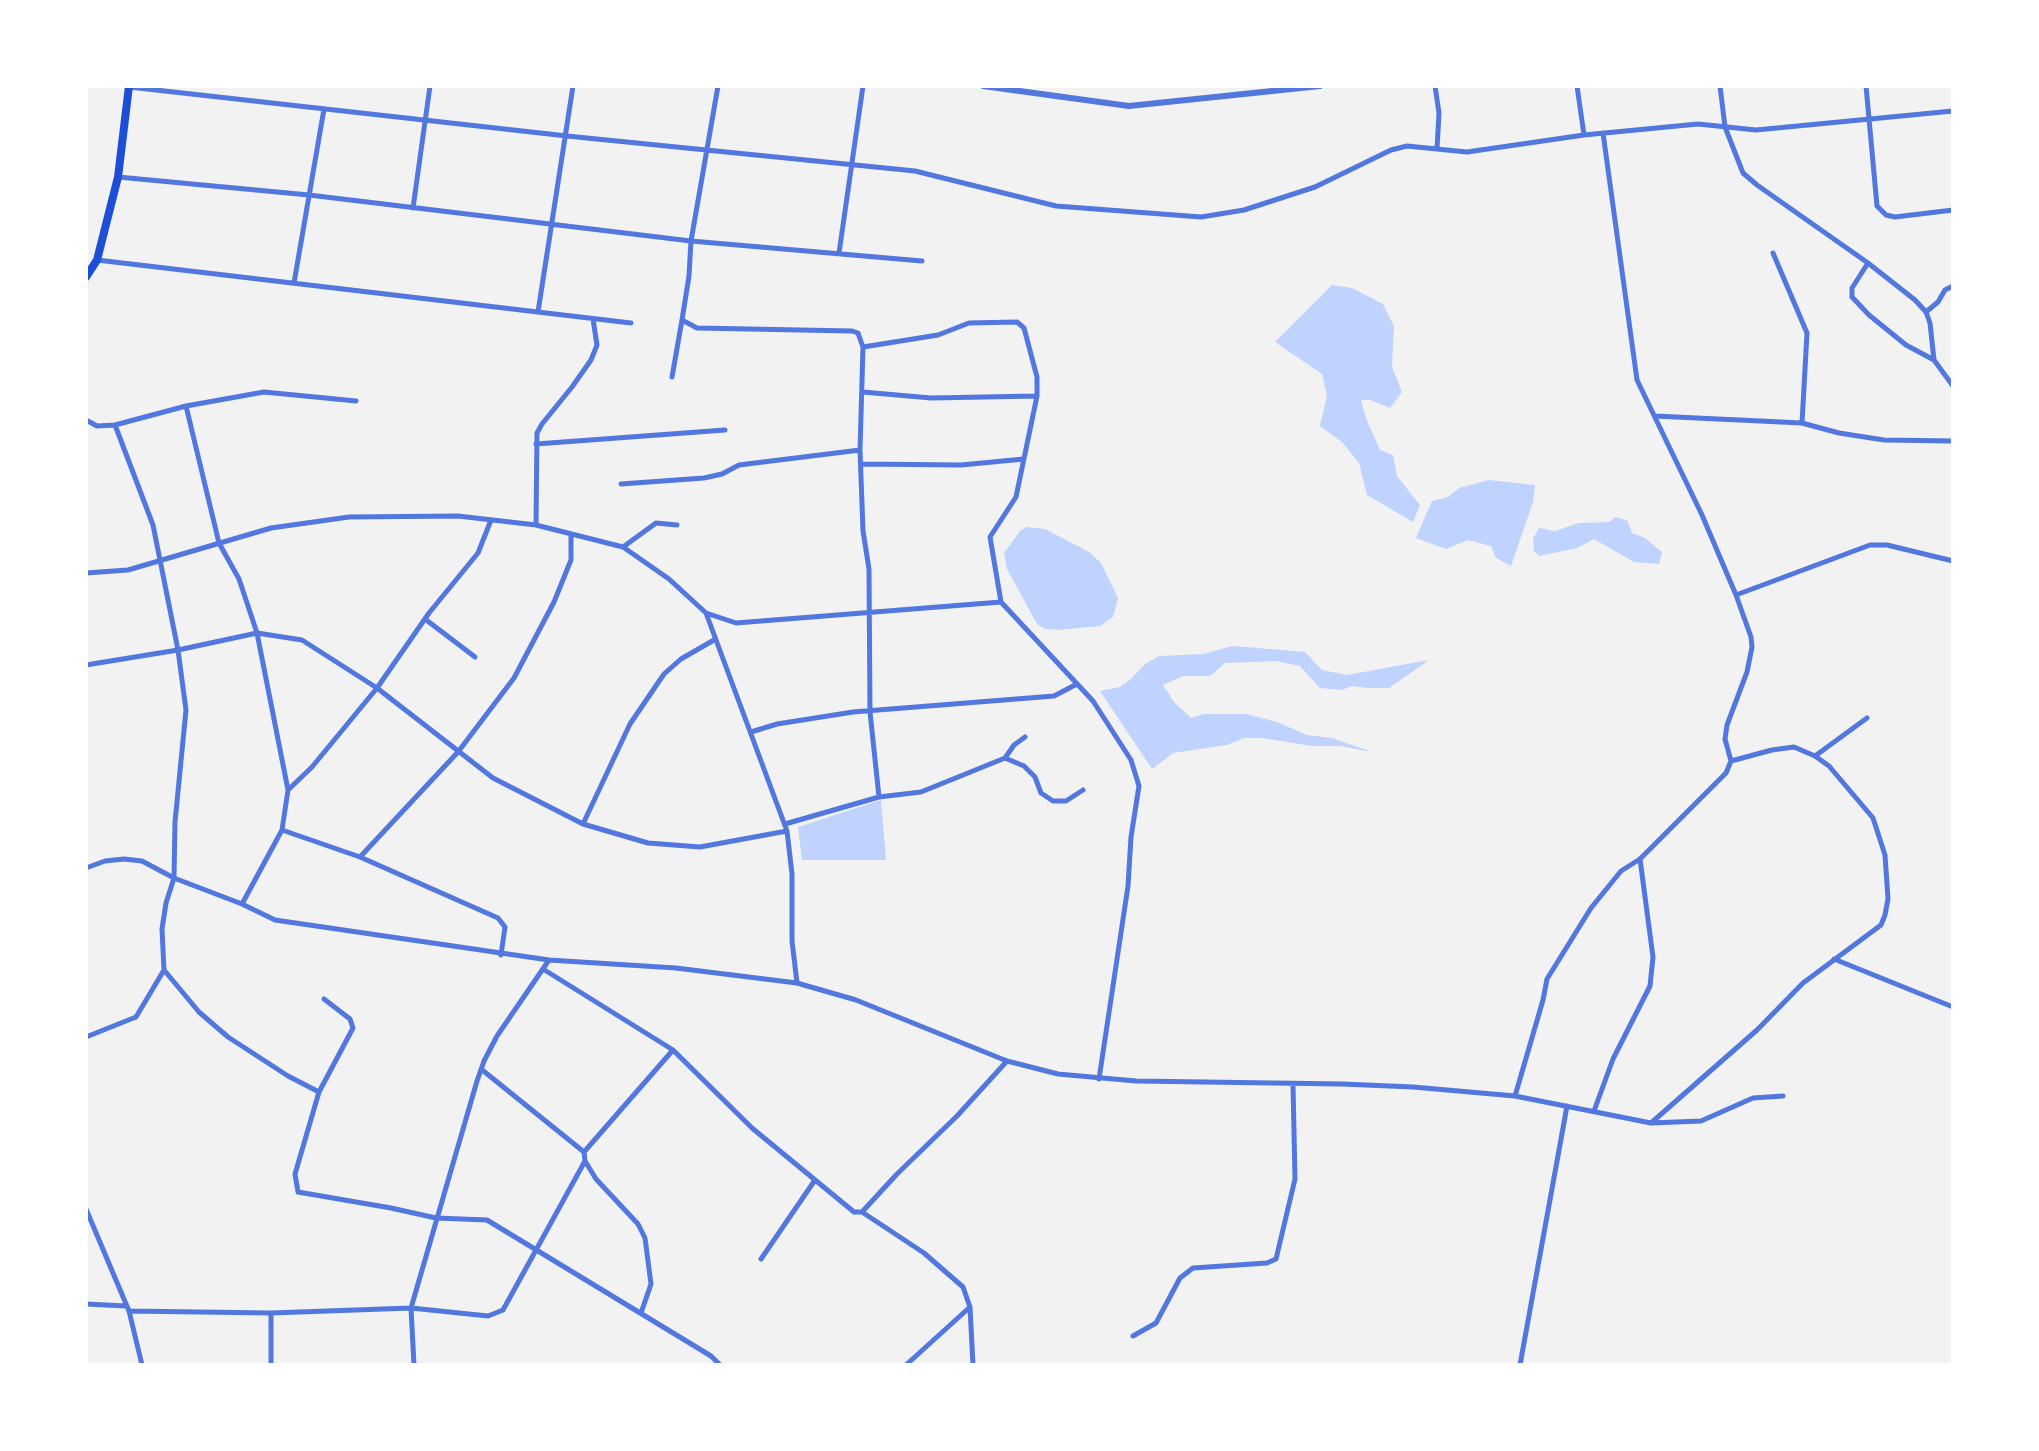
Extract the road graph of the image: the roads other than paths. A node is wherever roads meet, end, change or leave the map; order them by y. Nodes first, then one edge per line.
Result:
1 (129, 86) edge
2 (430, 86) edge
3 (573, 86) edge
4 (718, 86) edge
5 (863, 86) edge
6 (983, 86) edge
7 (1320, 86) edge
8 (1435, 86) edge
9 (1577, 86) edge
10 (1720, 86) edge
11 (1866, 86) edge
12 (1009, 87) edge
13 (1288, 87) edge
14 (324, 109) junction
15 (1953, 111) edge
16 (425, 120) junction
17 (1870, 120) junction
18 (1726, 127) junction
19 (1603, 133) junction
20 (1584, 135) junction
21 (566, 136) junction
22 (1437, 149) junction
23 (708, 150) junction
24 (850, 165) junction
25 (118, 177) junction
26 (309, 195) junction
27 (413, 208) junction
28 (1953, 210) edge
29 (553, 225) junction
30 (691, 241) junction
31 (839, 253) junction
32 (1773, 253) dead end
33 (97, 260) junction
34 (922, 261) dead end
35 (1868, 263) junction
36 (86, 277) edge
37 (294, 283) junction
38 (1953, 286) edge
39 (538, 312) junction
40 (1926, 312) junction
41 (593, 319) junction
42 (682, 320) junction
43 (631, 323) dead end
44 (863, 347) junction
45 (1934, 360) junction
46 (671, 377) dead end
47 (1953, 386) edge
48 (863, 392) junction
49 (1037, 396) junction
50 (356, 401) dead end
51 (186, 406) junction
52 (1655, 416) junction
53 (86, 420) edge
54 (1802, 423) junction
55 (115, 425) junction
56 (725, 430) dead end
57 (1953, 441) edge
58 (536, 444) junction
59 (860, 450) junction
60 (1024, 459) junction
61 (861, 464) junction
62 (621, 484) dead end
63 (491, 520) junction
64 (677, 525) dead end
65 (536, 526) junction
66 (570, 534) junction
67 (219, 543) junction
68 (623, 547) junction
69 (159, 561) junction
70 (1953, 561) edge
71 (86, 573) edge
72 (1736, 595) junction
73 (1001, 602) junction
74 (870, 612) junction
75 (706, 613) junction
76 (425, 619) junction
77 (257, 633) junction
78 (714, 640) junction
79 (178, 650) junction
80 (475, 657) dead end
81 (86, 665) edge
82 (1077, 684) junction
83 (377, 688) junction
84 (870, 712) junction
85 (1867, 718) dead end
86 (751, 732) junction
87 (1025, 737) dead end
88 (458, 752) junction
89 (1815, 756) junction
90 (1005, 758) junction
91 (1731, 761) junction
92 (288, 790) junction
93 (1083, 790) dead end
94 (879, 797) junction
95 (583, 824) junction
96 (785, 824) junction
97 (282, 830) junction
98 (787, 831) junction
99 (360, 857) junction
100 (1640, 859) junction
101 (86, 868) edge
102 (174, 878) junction
103 (242, 904) junction
104 (501, 954) junction
105 (1834, 959) junction
106 (549, 960) junction
107 (543, 969) junction
108 (164, 970) junction
109 (797, 983) junction
110 (324, 999) dead end
111 (1953, 1007) edge
112 (86, 1037) edge
113 (673, 1050) junction
114 (1007, 1061) junction
115 (481, 1069) junction
116 (1099, 1079) junction
117 (1293, 1085) junction
118 (319, 1092) junction
119 (1515, 1096) junction
120 (1783, 1096) dead end
121 (1567, 1106) junction
122 (1594, 1111) junction
123 (1651, 1124) junction
124 (584, 1152) junction
125 (585, 1161) junction
126 (815, 1180) junction
127 (862, 1212) junction
128 (86, 1213) edge
129 (436, 1218) junction
130 (536, 1249) junction
131 (761, 1259) dead end
132 (86, 1304) edge
133 (970, 1307) junction
134 (411, 1308) junction
135 (127, 1309) junction
136 (271, 1312) junction
137 (641, 1313) junction
138 (1133, 1336) dead end
139 (142, 1365) edge
140 (271, 1365) edge
141 (414, 1365) edge
142 (720, 1365) edge
143 (906, 1365) edge
144 (972, 1365) edge
145 (1520, 1365) edge

1 - 14 street
1 - 25 highway
2 - 16 street
3 - 21 street
4 - 23 street
5 - 24 street
6 - 12 street
7 - 13 street
8 - 22 street
9 - 20 street
10 - 18 street
11 - 17 street
12 - 13 street
14 - 16 street
14 - 26 street
15 - 17 street
16 - 21 street
16 - 27 street
17 - 18 street
17 - 28 street
18 - 19 street
18 - 35 street
19 - 20 street
19 - 52 street
20 - 22 street
21 - 23 street
21 - 29 street
22 - 24 street
23 - 24 street
23 - 30 street
24 - 31 street
25 - 26 street
25 - 33 highway
26 - 27 street
26 - 37 street
27 - 29 street
29 - 30 street
29 - 39 street
30 - 31 street
30 - 42 street
31 - 34 street
32 - 54 street
33 - 36 highway
33 - 37 street
35 - 40 street
35 - 45 street
37 - 39 street
38 - 40 street
39 - 41 street
40 - 45 street
41 - 43 street
41 - 58 street
42 - 44 street
42 - 46 street
44 - 48 street
44 - 49 street
45 - 47 street
48 - 49 street
48 - 59 street
49 - 60 street
50 - 51 street
51 - 55 street
51 - 67 street
52 - 54 street
52 - 72 street
53 - 55 street
54 - 57 street
55 - 69 street
56 - 58 street
58 - 65 street
59 - 61 street
59 - 62 street
60 - 61 street
60 - 73 street
61 - 74 street
63 - 65 street
63 - 67 street
63 - 76 street
64 - 68 street
65 - 66 street
66 - 68 street
66 - 88 street
67 - 69 street
67 - 77 street
68 - 75 street
69 - 71 street
69 - 79 street
70 - 72 street
72 - 91 street
73 - 74 street
73 - 82 street
74 - 75 street
74 - 84 street
75 - 78 street
76 - 80 street
76 - 83 street
77 - 79 street
77 - 83 street
77 - 92 street
78 - 86 street
78 - 95 street
79 - 81 street
79 - 102 street
82 - 84 street
82 - 116 street
83 - 88 street
83 - 92 street
84 - 86 street
84 - 94 street
85 - 89 street
86 - 96 street
87 - 90 street
88 - 95 street
88 - 99 street
89 - 91 street
89 - 105 street
90 - 93 street
90 - 94 street
91 - 100 street
92 - 97 street
94 - 96 street
95 - 98 street
96 - 98 street
97 - 99 street
97 - 103 street
98 - 109 street
99 - 104 street
100 - 119 street
100 - 122 street
101 - 102 street
102 - 103 street
102 - 108 street
103 - 104 street
104 - 106 street
105 - 111 street
105 - 123 street
106 - 107 street
106 - 109 street
107 - 113 street
107 - 115 street
108 - 112 street
108 - 118 street
109 - 114 street
110 - 118 street
113 - 124 street
113 - 126 street
114 - 116 street
114 - 127 street
115 - 124 street
115 - 129 street
116 - 117 street
117 - 119 street
117 - 138 street
118 - 129 street
119 - 121 street
120 - 123 street
121 - 122 street
121 - 145 street
122 - 123 street
124 - 125 street
125 - 130 street
125 - 137 street
126 - 127 street
126 - 131 street
127 - 133 street
128 - 135 street
129 - 130 street
129 - 134 street
130 - 134 street
130 - 137 street
132 - 135 street
133 - 143 street
133 - 144 street
134 - 136 street
134 - 141 street
135 - 136 street
135 - 139 street
136 - 140 street
137 - 142 street

